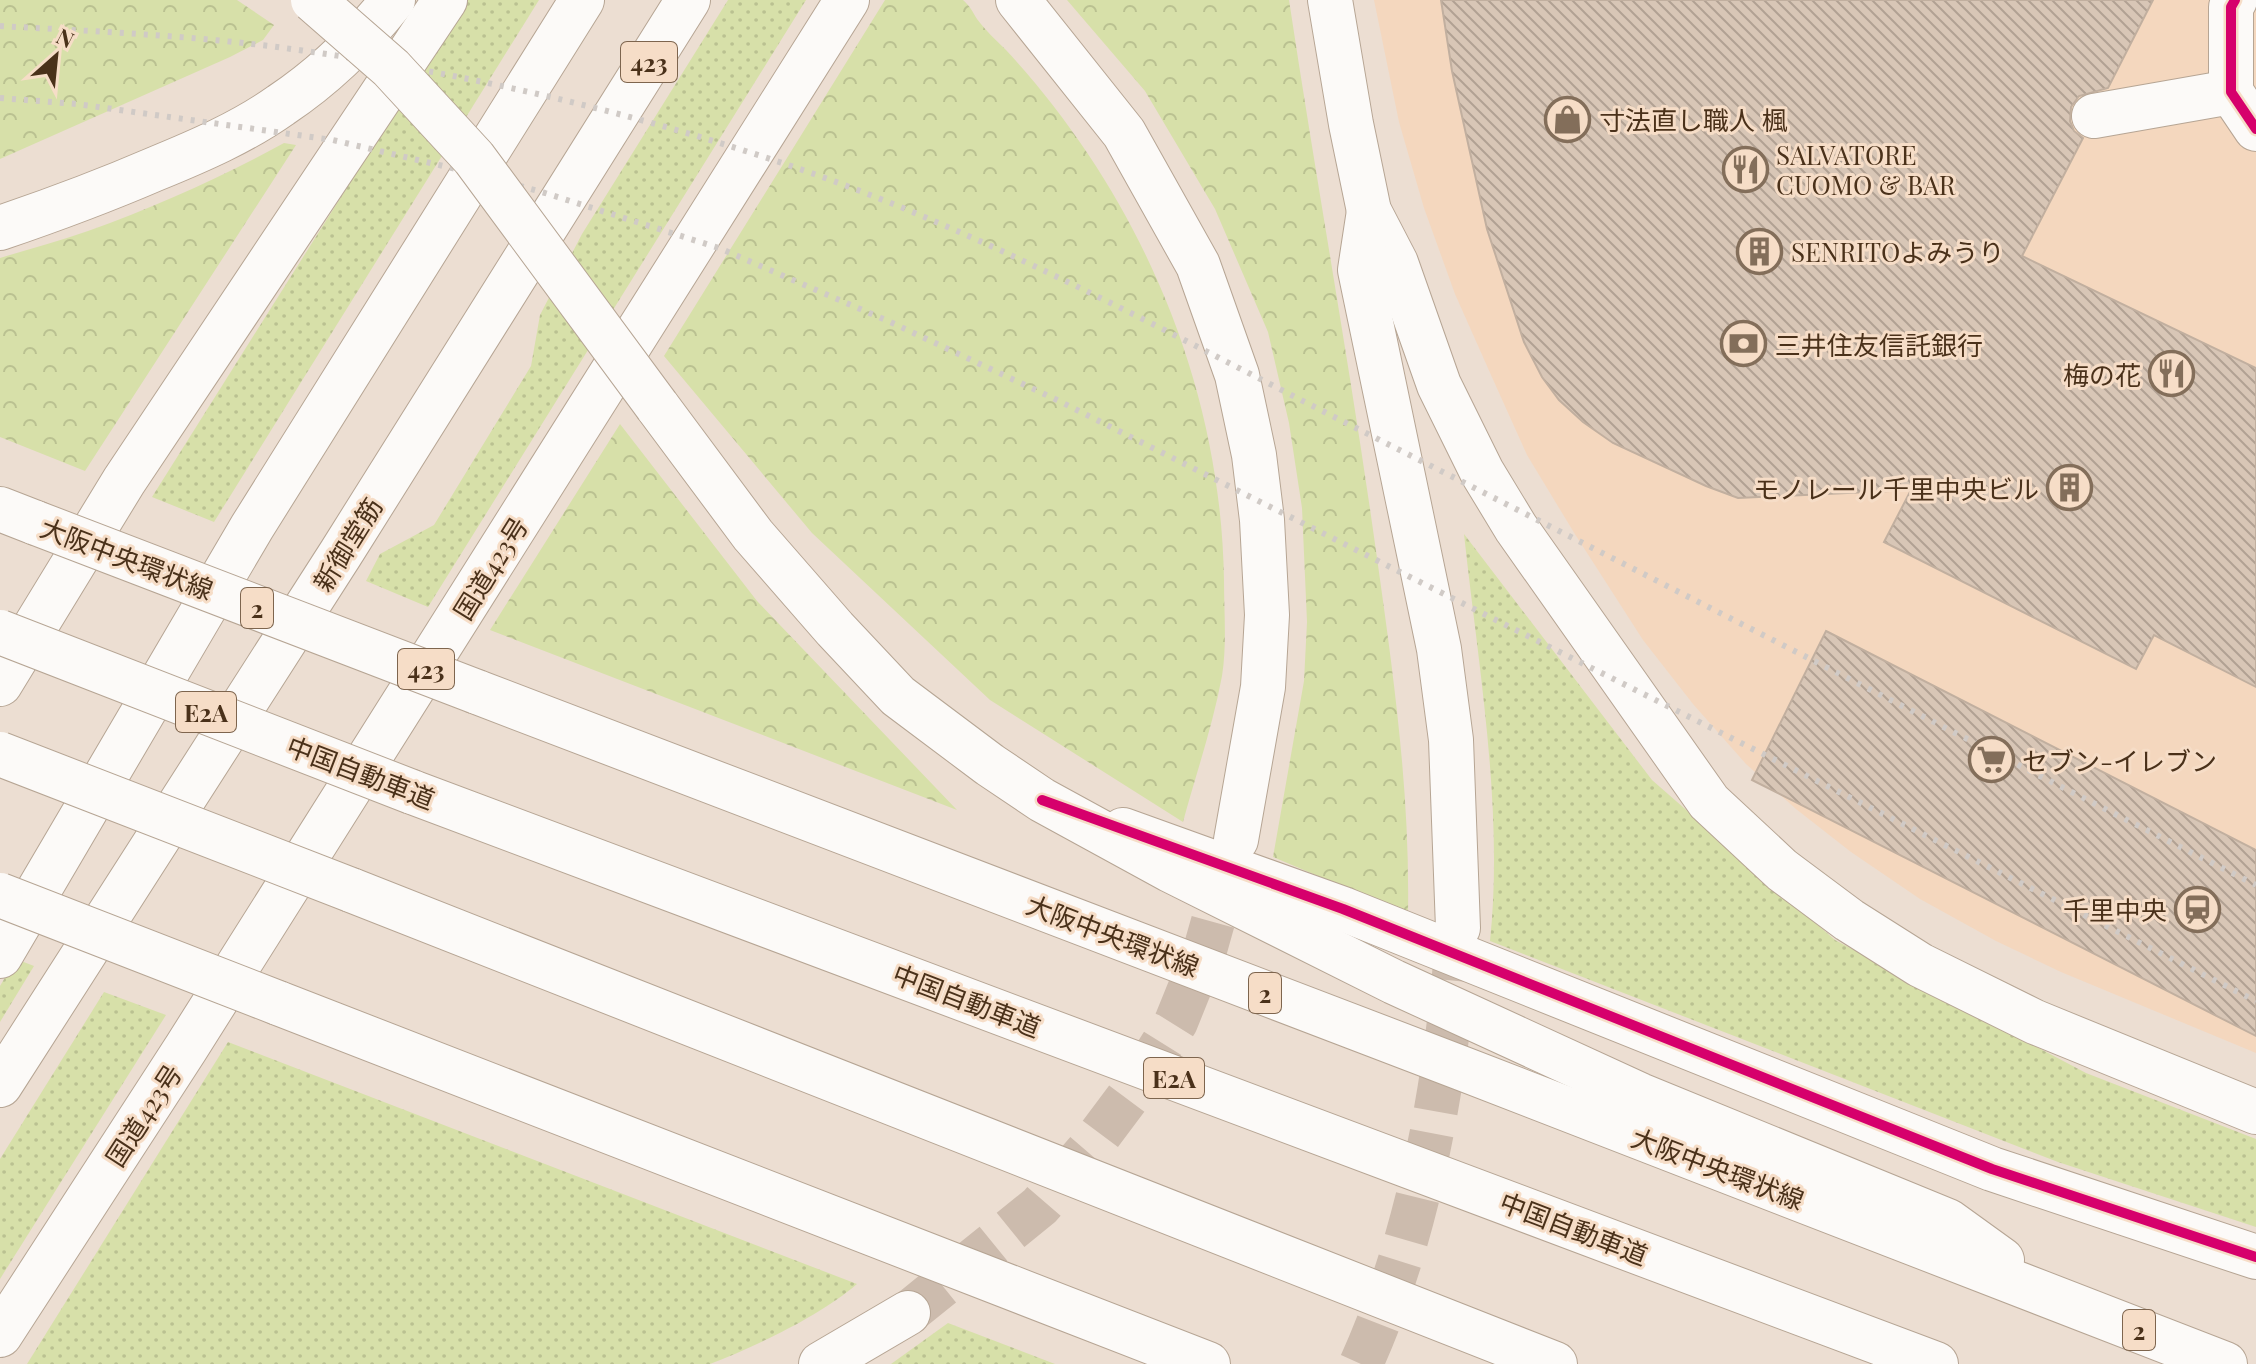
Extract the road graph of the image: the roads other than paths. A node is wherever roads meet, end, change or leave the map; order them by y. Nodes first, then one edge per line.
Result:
1 (313, 0) edge
2 (393, 0) edge
3 (445, 0) edge
4 (582, 0) edge
5 (688, 0) edge
6 (847, 0) edge
7 (1018, 0) edge
8 (1330, 0) edge
9 (2235, 0) edge
10 (2231, 92) junction
11 (2094, 116) dead end
12 (2256, 129) edge
13 (1369, 211) junction
14 (0, 228) edge
15 (18, 516) edge
16 (0, 632) edge
17 (0, 684) edge
18 (0, 754) edge
19 (1042, 800) junction
20 (1236, 840) tunnel mouth
21 (0, 895) edge
22 (1458, 928) tunnel mouth
23 (0, 956) edge
24 (0, 1085) edge
25 (2256, 1112) edge
26 (2256, 1257) edge
27 (2052, 1297) junction
28 (908, 1313) tunnel mouth
29 (0, 1335) edge
30 (821, 1364) edge
31 (1208, 1364) edge
32 (1555, 1364) edge
33 (1936, 1364) edge
34 (2225, 1364) edge

1 - 19 main road, bridge
2 - 14 main road
3 - 17 main road
4 - 23 main road
5 - 24 main road, 新御堂筋 / 423
6 - 29 main road, 国道423号 / 423
7 - 20 main road
8 - 13 main road
9 - 10 main road
10 - 11 main road
10 - 12 main road
13 - 22 main road
13 - 25 main road
15 - 27 main road, 大阪中央環状線 / 2, bridge
16 - 33 main road, 中国自動車道 / E2A, bridge
18 - 32 main road, bridge
19 - 26 main road
19 - 27 main road
21 - 31 main road, bridge
27 - 34 main road, 大阪中央環状線 / 2
28 - 30 main road

